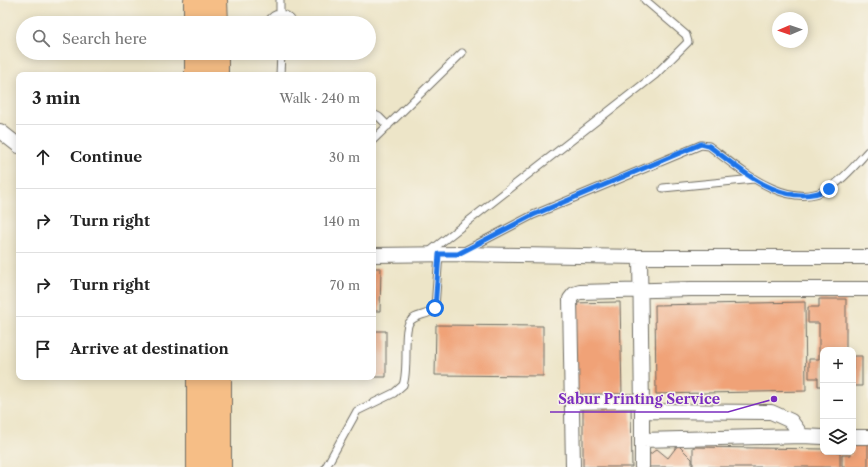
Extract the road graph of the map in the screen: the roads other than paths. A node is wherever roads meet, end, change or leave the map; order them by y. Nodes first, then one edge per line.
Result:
1 (195, 0) edge
2 (216, 0) edge
3 (280, 0) edge
4 (645, 0) edge
5 (280, 14) junction
6 (195, 16) edge
7 (216, 16) edge
8 (273, 16) edge
9 (288, 16) edge
10 (462, 53) dead end
11 (196, 60) edge
12 (217, 60) edge
13 (281, 60) edge
14 (196, 72) edge
15 (217, 72) edge
16 (280, 72) edge
17 (376, 116) edge
18 (388, 126) junction
19 (0, 130) edge
20 (376, 137) edge
21 (16, 143) edge
22 (868, 151) edge
23 (754, 179) junction
24 (663, 188) dead end
25 (458, 254) junction
26 (376, 255) edge
27 (432, 255) junction
28 (640, 257) junction
29 (868, 257) edge
30 (868, 289) edge
31 (641, 291) junction
32 (198, 380) edge
33 (220, 380) edge
34 (572, 402) junction
35 (642, 406) junction
36 (802, 436) junction
37 (820, 437) edge
38 (856, 437) edge
39 (868, 437) edge
40 (642, 440) junction
41 (198, 467) edge
42 (220, 467) edge
43 (326, 467) edge
44 (573, 467) edge
45 (642, 467) edge

1 - 6 main road
2 - 7 main road
3 - 5 lane
4 - 27 lane
5 - 8 lane
5 - 9 lane
10 - 18 lane
11 - 14 main road
12 - 15 main road
13 - 16 lane
17 - 18 lane
18 - 20 lane
19 - 21 street
22 - 23 lane
23 - 24 lane
23 - 25 lane
25 - 27 street
25 - 28 street
26 - 27 street
27 - 43 lane
28 - 29 street
28 - 31 street
30 - 31 street
31 - 34 street
31 - 35 street
32 - 41 main road
33 - 42 main road
34 - 35 street
34 - 44 street
35 - 36 street
35 - 40 street
36 - 37 street
36 - 40 street
38 - 39 street
40 - 45 street

